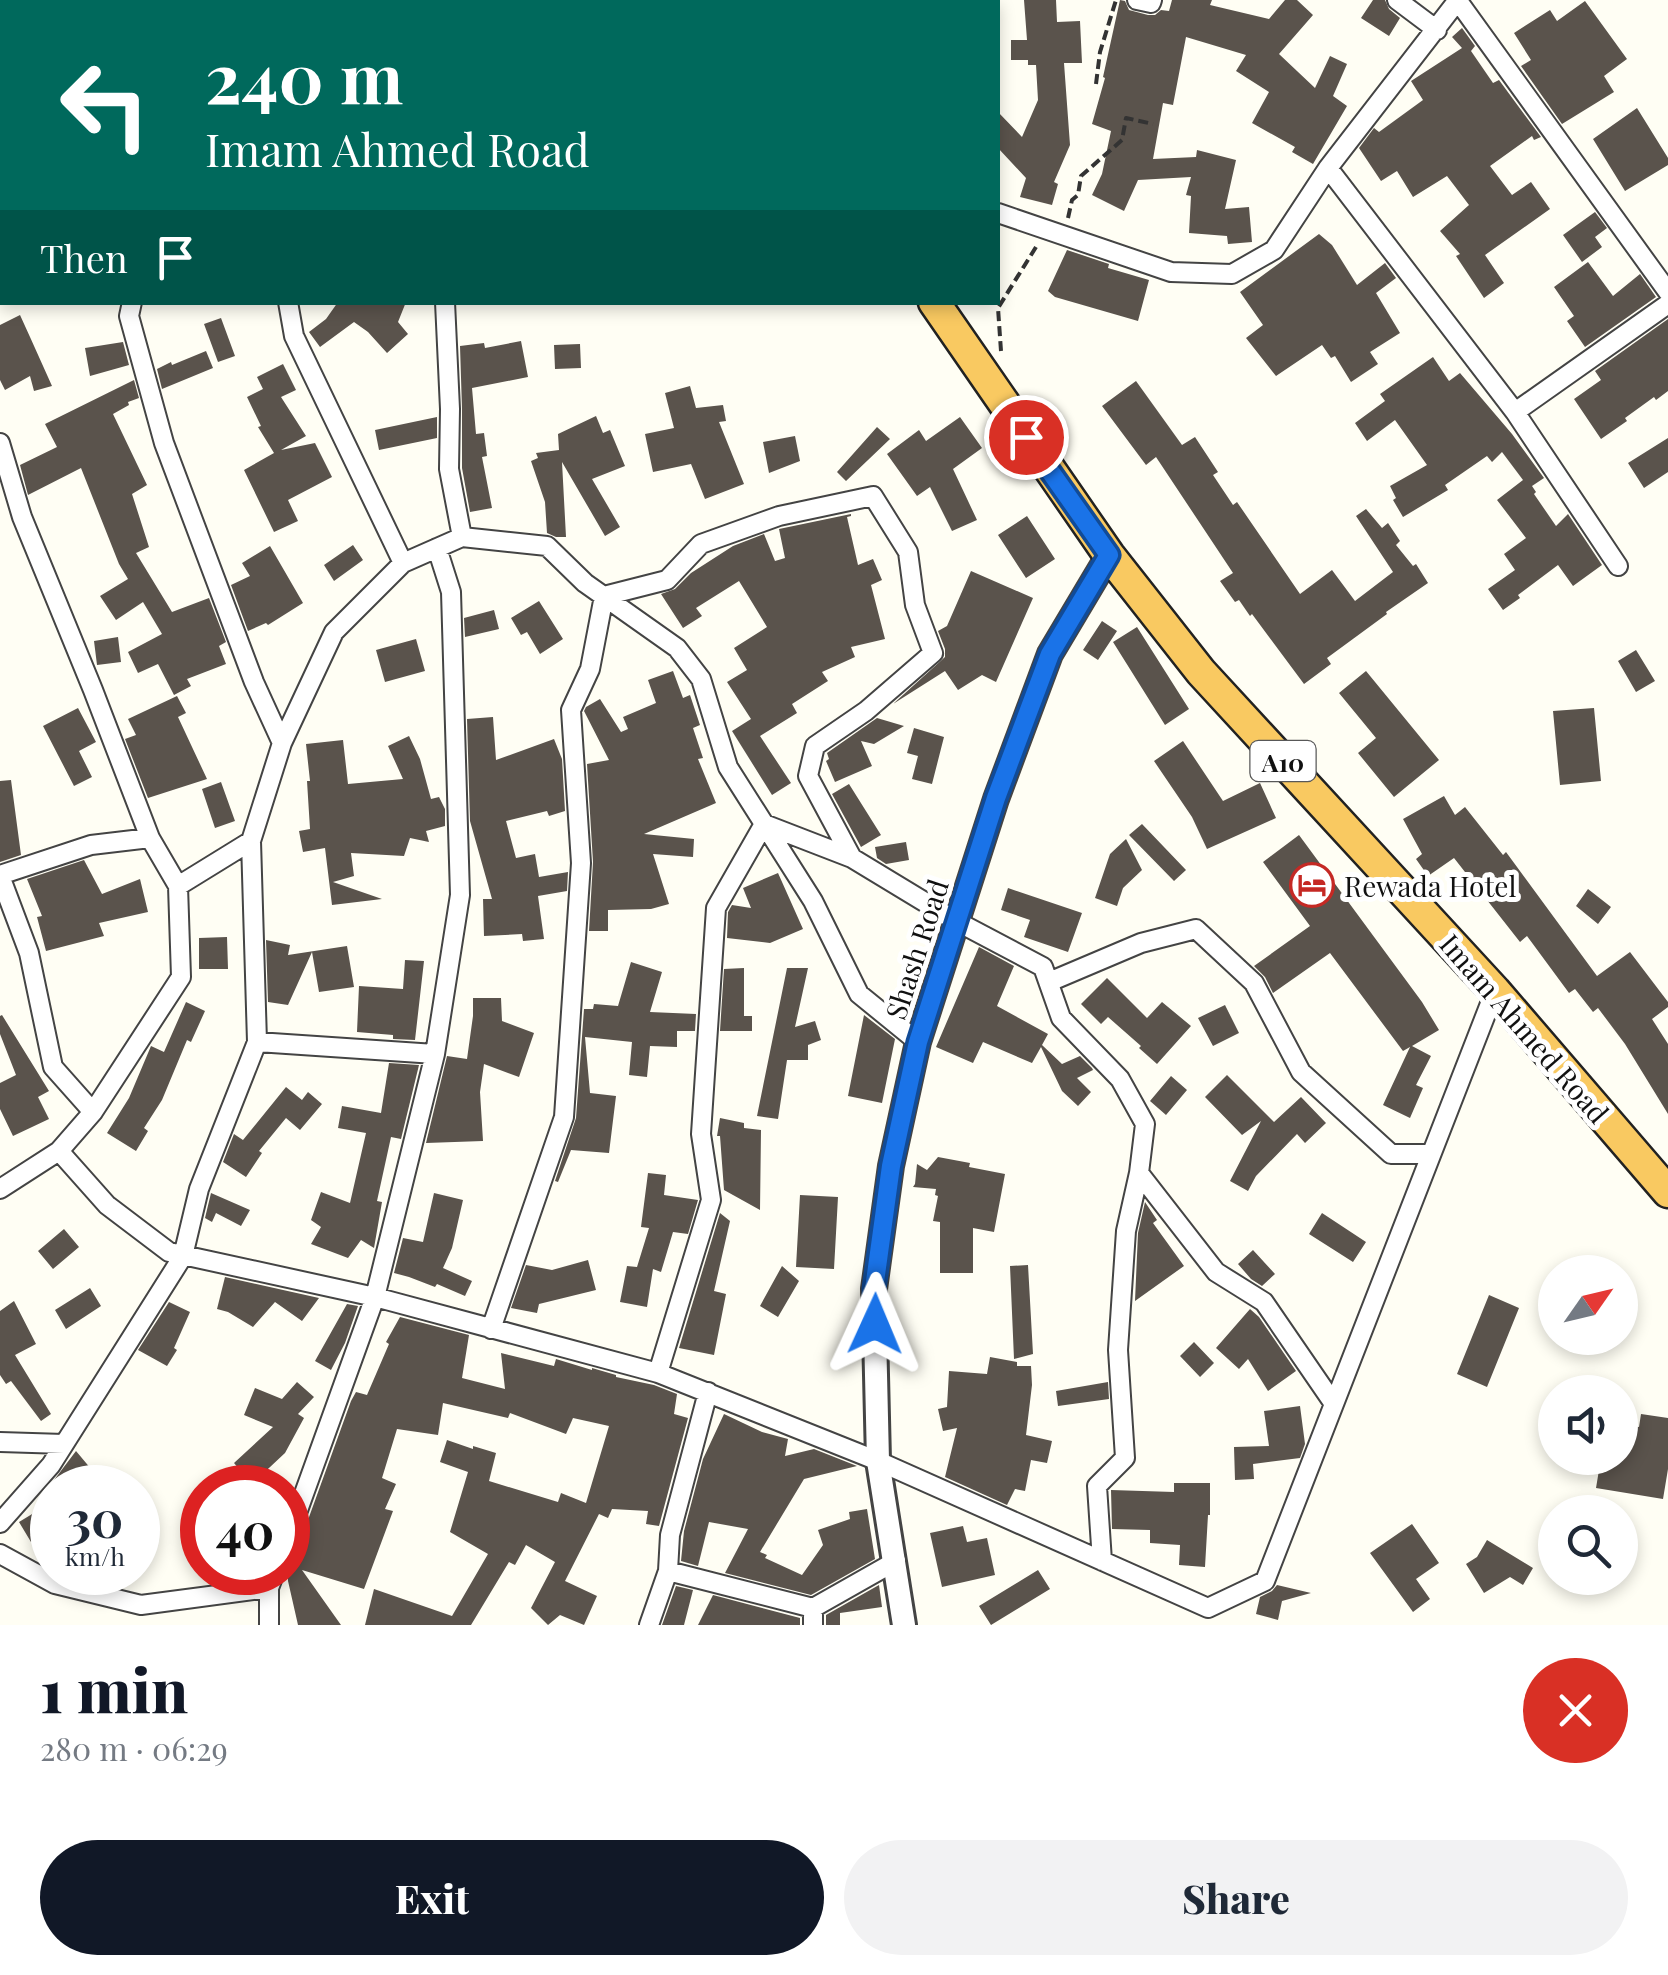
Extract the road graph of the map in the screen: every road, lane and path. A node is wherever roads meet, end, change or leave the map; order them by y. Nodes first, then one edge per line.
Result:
1 (1116, 0) edge
2 (1137, 0) edge
3 (1152, 0) edge
4 (1397, 0) edge
5 (1458, 1) edge
6 (1437, 30) junction
7 (1096, 84) dead end
8 (1152, 124) dead end
9 (1328, 168) junction
10 (1000, 214) edge
11 (1046, 230) junction
12 (1065, 237) junction
13 (1668, 292) edge
14 (1668, 304) edge
15 (132, 305) edge
16 (289, 305) edge
17 (444, 305) edge
18 (936, 305) edge
19 (1000, 305) edge
20 (1000, 305) edge
21 (984, 378) junction
22 (1515, 412) junction
23 (0, 444) edge
24 (462, 536) junction
25 (437, 548) junction
26 (1109, 555) junction
27 (403, 563) junction
28 (1618, 566) dead end
29 (604, 596) junction
30 (282, 743) junction
31 (764, 824) junction
32 (150, 838) junction
33 (251, 841) junction
34 (852, 858) junction
35 (0, 875) edge
36 (178, 886) junction
37 (956, 921) junction
38 (1049, 982) junction
39 (1495, 991) junction
40 (257, 1042) junction
41 (918, 1042) junction
42 (436, 1054) junction
43 (93, 1112) junction
44 (59, 1151) junction
45 (1432, 1154) junction
46 (1139, 1172) junction
47 (0, 1189) edge
48 (1668, 1192) edge
49 (184, 1256) junction
50 (375, 1297) junction
51 (491, 1330) junction
52 (658, 1373) junction
53 (708, 1392) junction
54 (1334, 1404) junction
55 (0, 1442) edge
56 (64, 1444) junction
57 (878, 1461) junction
58 (310, 1477) edge
59 (0, 1523) edge
60 (0, 1554) edge
61 (896, 1561) junction
62 (1102, 1561) junction
63 (668, 1571) junction
64 (190, 1595) edge
65 (271, 1595) edge
66 (813, 1616) edge
67 (269, 1625) edge
68 (649, 1625) edge
69 (904, 1625) edge

1 - 7 path
2 - 3 street
4 - 6 street
5 - 6 street
5 - 13 street
6 - 9 street
8 - 12 path
9 - 12 street
9 - 22 street
10 - 11 street
11 - 12 street
11 - 19 path
14 - 22 street
15 - 30 street
16 - 27 street
17 - 24 street
18 - 21 highway, Imam Ahmed Road / A10
20 - 21 path
21 - 26 highway, Imam Ahmed Road / A10
22 - 28 street
23 - 32 street
24 - 25 street
24 - 29 street
25 - 27 street
25 - 42 street
26 - 37 street, Shash Road
26 - 39 highway, Imam Ahmed Road / A10
27 - 30 street
29 - 31 street
29 - 34 street
29 - 51 street
30 - 33 street
31 - 34 street
31 - 41 street
31 - 52 street
32 - 35 street
32 - 36 street
33 - 36 street
33 - 40 street
34 - 37 street
35 - 43 street
36 - 43 street
37 - 38 street
37 - 41 street, Shash Road
38 - 45 street
38 - 46 street
39 - 45 street
39 - 48 highway, Imam Ahmed Road / A10
40 - 42 street
40 - 49 street
41 - 57 street, Shash Road
42 - 50 street
43 - 44 street
44 - 47 street
44 - 49 street
45 - 54 street
46 - 54 street
46 - 62 street
49 - 50 street
49 - 56 street
50 - 51 street
50 - 58 street
51 - 52 street
52 - 53 street
53 - 57 street
53 - 63 street
54 - 62 street
55 - 56 street
56 - 59 street
57 - 61 street, Shash Road
57 - 62 street
60 - 64 street
61 - 66 street
61 - 69 street, Shash Road
63 - 66 street
63 - 68 street
65 - 67 street

